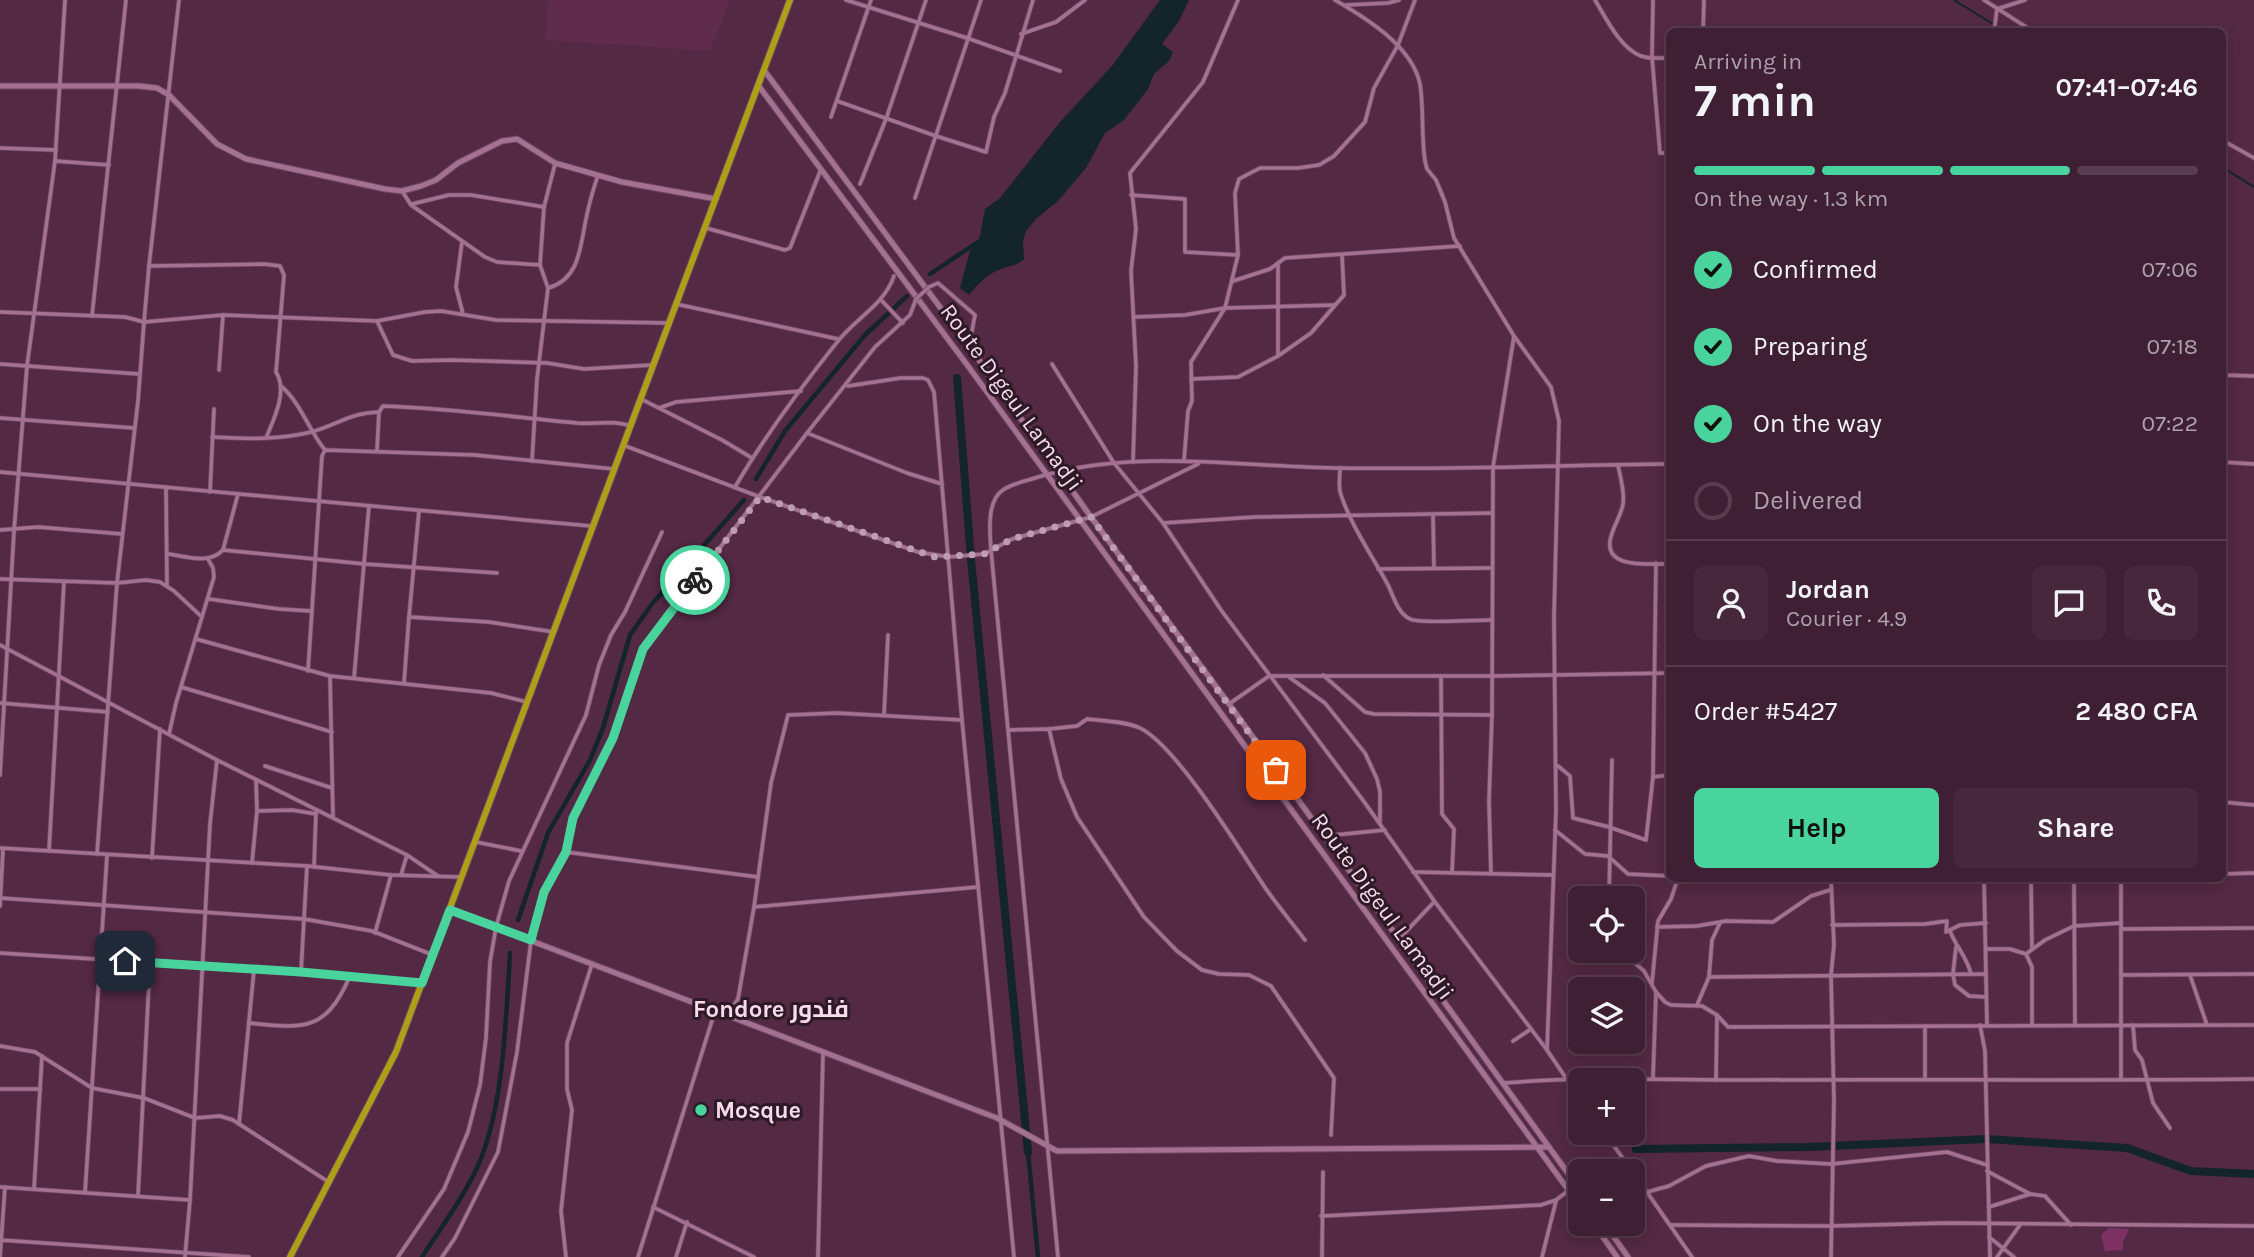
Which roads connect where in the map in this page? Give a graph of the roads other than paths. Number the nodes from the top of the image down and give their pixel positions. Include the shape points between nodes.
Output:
1 (65, 0) edge
2 (125, 0) edge
3 (179, 0) edge
4 (790, 0) edge
5 (846, 0) edge
6 (870, 0) edge
7 (926, 0) edge
8 (981, 0) edge
9 (1033, 0) edge
10 (1085, 0) edge
11 (1238, 0) edge
12 (1335, 0) edge
13 (1399, 0) edge
14 (1415, 0) edge
15 (1594, 0) edge
16 (1653, 0) edge
17 (1704, 0) edge
18 (1984, 0) edge
19 (2025, 0) edge
20 (1344, 5) junction
21 (868, 7) junction
22 (1997, 9) junction
23 (918, 23) junction
24 (1703, 28) edge
25 (1995, 28) edge
26 (2028, 28) edge
27 (1021, 34) junction
28 (967, 38) junction
29 (1398, 45) junction
30 (1016, 55) junction
31 (1652, 57) junction
32 (1666, 58) edge
33 (764, 70) junction
34 (1060, 71) dead end
35 (758, 85) junction
36 (0, 86) edge
37 (60, 86) junction
38 (117, 86) junction
39 (169, 95) junction
40 (838, 100) junction
41 (831, 117) dead end
42 (886, 119) junction
43 (936, 136) junction
44 (2226, 142) edge
45 (0, 148) edge
46 (56, 150) junction
47 (1666, 153) edge
48 (2254, 158) edge
49 (55, 161) junction
50 (555, 163) junction
51 (108, 165) junction
52 (821, 169) junction
53 (598, 175) junction
54 (860, 184) dead end
55 (402, 191) junction
56 (1131, 195) junction
57 (915, 198) dead end
58 (716, 199) junction
59 (411, 205) junction
60 (544, 207) junction
61 (705, 227) junction
62 (462, 242) junction
63 (1460, 246) junction
64 (1238, 255) junction
65 (1342, 255) junction
66 (1278, 263) junction
67 (540, 265) junction
68 (149, 266) junction
69 (894, 276) dead end
70 (1233, 281) junction
71 (548, 288) junction
72 (881, 300) junction
73 (676, 304) junction
74 (1335, 305) junction
75 (1279, 307) junction
76 (1225, 308) junction
77 (0, 312) edge
78 (33, 313) junction
79 (463, 314) junction
80 (223, 315) junction
81 (92, 316) junction
82 (279, 317) junction
83 (1134, 317) junction
84 (544, 319) junction
85 (144, 321) junction
86 (377, 321) junction
87 (669, 323) junction
88 (903, 323) junction
89 (1514, 336) junction
90 (839, 339) junction
91 (974, 353) junction
92 (1278, 356) junction
93 (0, 364) edge
94 (539, 364) junction
95 (1052, 364) dead end
96 (654, 365) junction
97 (27, 366) junction
98 (219, 370) dead end
99 (139, 374) junction
100 (2226, 376) edge
101 (2254, 376) edge
102 (1191, 379) junction
103 (281, 386) junction
104 (846, 386) junction
105 (801, 391) junction
106 (641, 399) junction
107 (659, 408) junction
108 (214, 409) dead end
109 (379, 412) junction
110 (535, 417) junction
111 (0, 418) edge
112 (23, 420) junction
113 (631, 426) junction
114 (134, 428) junction
115 (312, 432) junction
116 (807, 433) junction
117 (212, 437) junction
118 (266, 438) junction
119 (623, 445) junction
120 (326, 450) junction
121 (377, 451) junction
122 (752, 458) junction
123 (532, 461) junction
124 (1133, 462) junction
125 (1184, 462) junction
126 (2226, 462) edge
127 (1114, 463) junction
128 (1200, 463) junction
129 (1666, 464) edge
130 (2254, 464) edge
131 (1557, 465) junction
132 (1618, 465) junction
133 (1493, 467) junction
134 (1340, 468) junction
135 (614, 469) junction
136 (1059, 471) junction
137 (0, 472) edge
138 (19, 473) junction
139 (1047, 474) junction
140 (127, 484) junction
141 (942, 484) junction
142 (166, 487) junction
143 (735, 487) junction
144 (210, 492) junction
145 (238, 494) junction
146 (1140, 494) junction
147 (760, 497) junction
148 (318, 501) junction
149 (369, 506) junction
150 (419, 510) junction
151 (1492, 513) junction
152 (1433, 515) junction
153 (1091, 517) junction
154 (1350, 517) junction
155 (1080, 520) junction
156 (1163, 523) junction
157 (593, 527) junction
158 (0, 530) edge
159 (14, 531) junction
160 (662, 532) dead end
161 (122, 534) junction
162 (223, 550) junction
163 (991, 550) junction
164 (168, 554) junction
165 (949, 557) junction
166 (315, 558) junction
167 (208, 559) junction
168 (1656, 563) junction
169 (365, 564) junction
170 (1666, 564) edge
171 (413, 567) junction
172 (1434, 568) junction
173 (1491, 568) junction
174 (1378, 569) junction
175 (497, 573) dead end
176 (0, 579) edge
177 (13, 580) junction
178 (64, 582) junction
179 (117, 583) junction
180 (167, 586) junction
181 (209, 598) junction
182 (312, 611) junction
183 (202, 617) junction
184 (409, 617) junction
185 (1491, 620) junction
186 (554, 632) junction
187 (888, 635) dead end
188 (196, 639) junction
189 (0, 645) edge
190 (8, 649) junction
191 (308, 671) junction
192 (1666, 673) edge
193 (1655, 674) junction
194 (1322, 675) junction
195 (1554, 675) junction
196 (59, 676) junction
197 (330, 676) junction
198 (1269, 676) junction
199 (1287, 676) junction
200 (1441, 676) junction
201 (1492, 676) junction
202 (354, 679) junction
203 (404, 683) junction
204 (181, 687) junction
205 (527, 702) junction
206 (2, 703) edge
207 (109, 704) junction
208 (1229, 704) junction
209 (57, 707) junction
210 (108, 712) junction
211 (884, 715) junction
212 (1492, 715) junction
213 (1441, 716) junction
214 (962, 720) junction
215 (160, 729) junction
216 (1049, 729) junction
217 (1010, 730) junction
218 (332, 732) junction
219 (169, 734) junction
220 (217, 760) junction
221 (1612, 760) dead end
222 (1557, 765) junction
223 (265, 766) dead end
224 (0, 775) edge
225 (1666, 775) edge
226 (1653, 777) junction
227 (256, 780) junction
228 (332, 788) junction
229 (2226, 802) edge
230 (2254, 804) edge
231 (257, 811) junction
232 (316, 812) junction
233 (333, 818) junction
234 (1380, 823) junction
235 (1609, 827) junction
236 (1385, 830) junction
237 (1555, 830) junction
238 (1324, 836) junction
239 (476, 842) junction
240 (1, 849) edge
241 (49, 851) junction
242 (521, 851) junction
243 (566, 852) junction
244 (97, 854) junction
245 (407, 855) junction
246 (107, 856) junction
247 (1608, 856) junction
248 (152, 858) junction
249 (208, 860) junction
250 (252, 863) junction
251 (307, 866) junction
252 (314, 867) junction
253 (1413, 872) junction
254 (1452, 873) junction
255 (2254, 873) edge
256 (1491, 874) junction
257 (2226, 874) edge
258 (391, 875) junction
259 (401, 875) junction
260 (1553, 875) junction
261 (438, 876) junction
262 (1666, 876) edge
263 (462, 877) junction
264 (758, 877) junction
265 (1677, 882) edge
266 (1831, 882) edge
267 (1984, 882) edge
268 (2031, 882) edge
269 (2074, 882) edge
270 (2122, 882) edge
271 (1609, 886) edge
272 (979, 887) junction
273 (1831, 890) junction
274 (0, 898) edge
275 (1435, 902) junction
276 (104, 905) junction
277 (0, 906) edge
278 (754, 907) junction
279 (450, 910) junction
280 (206, 913) junction
281 (304, 919) junction
282 (1721, 922) junction
283 (1986, 923) junction
284 (1832, 925) junction
285 (2074, 926) junction
286 (2121, 926) junction
287 (496, 927) junction
288 (1657, 927) junction
289 (2254, 928) edge
290 (1950, 931) junction
291 (375, 933) junction
292 (1399, 939) junction
293 (531, 940) junction
294 (1306, 940) dead end
295 (1956, 947) junction
296 (1986, 949) junction
297 (2032, 949) junction
298 (0, 953) edge
299 (2026, 954) junction
300 (433, 955) junction
301 (101, 959) junction
302 (150, 963) junction
303 (1635, 963) edge
304 (592, 964) junction
305 (203, 966) junction
306 (254, 970) junction
307 (301, 972) junction
308 (1953, 974) junction
309 (1971, 974) junction
310 (1986, 974) junction
311 (2254, 974) edge
312 (1831, 975) junction
313 (2121, 975) junction
314 (2190, 975) junction
315 (350, 977) junction
316 (1709, 977) junction
317 (422, 983) junction
318 (1652, 985) junction
319 (1656, 992) junction
320 (1986, 997) junction
321 (1697, 1005) junction
322 (715, 1011) junction
323 (1717, 1014) junction
324 (727, 1015) junction
325 (249, 1023) junction
326 (1980, 1025) junction
327 (1987, 1025) junction
328 (2032, 1025) junction
329 (2075, 1025) junction
330 (2121, 1025) junction
331 (2133, 1025) junction
332 (2207, 1025) junction
333 (2254, 1025) edge
334 (1832, 1026) junction
335 (1925, 1026) junction
336 (1531, 1029) junction
337 (1513, 1041) dead end
338 (0, 1046) edge
339 (1547, 1050) junction
340 (823, 1052) junction
341 (42, 1056) junction
342 (1565, 1078) junction
343 (1653, 1078) junction
344 (1925, 1079) junction
345 (1986, 1079) junction
346 (2121, 1079) junction
347 (2147, 1079) junction
348 (2254, 1079) edge
349 (1716, 1080) junction
350 (1832, 1080) junction
351 (1568, 1082) edge
352 (1501, 1083) junction
353 (92, 1088) junction
354 (0, 1089) edge
355 (40, 1089) junction
356 (144, 1098) junction
357 (195, 1118) junction
358 (1002, 1120) junction
359 (239, 1124) junction
360 (2170, 1128) dead end
361 (1331, 1135) dead end
362 (1045, 1145) junction
363 (1537, 1147) junction
364 (1549, 1147) junction
365 (1831, 1164) junction
366 (1987, 1165) junction
367 (1987, 1171) junction
368 (1323, 1172) dead end
369 (1568, 1174) edge
370 (329, 1183) junction
371 (2, 1187) edge
372 (34, 1189) junction
373 (1645, 1189) edge
374 (1568, 1190) edge
375 (1568, 1192) edge
376 (1647, 1192) junction
377 (85, 1193) junction
378 (2030, 1194) junction
379 (138, 1196) junction
380 (190, 1200) junction
381 (1556, 1200) junction
382 (653, 1207) junction
383 (1988, 1207) junction
384 (1321, 1216) junction
385 (687, 1222) junction
386 (1670, 1224) junction
387 (1988, 1225) junction
388 (2020, 1225) junction
389 (2071, 1225) junction
390 (1830, 1226) junction
391 (2254, 1226) edge
392 (1602, 1236) edge
393 (1613, 1236) edge
394 (1989, 1237) junction
395 (1, 1240) edge
396 (2004, 1248) junction
397 (185, 1255) edge
398 (0, 1257) edge
399 (249, 1257) edge
400 (290, 1257) edge
401 (398, 1257) edge
402 (442, 1257) edge
403 (566, 1257) edge
404 (638, 1257) edge
405 (676, 1257) edge
406 (754, 1257) edge
407 (818, 1257) edge
408 (1014, 1257) edge
409 (1058, 1257) edge
410 (1322, 1257) edge
411 (1542, 1257) edge
412 (1617, 1257) edge
413 (1628, 1257) edge
414 (1692, 1257) edge
415 (1830, 1257) edge
416 (1990, 1257) edge
417 (1997, 1257) edge
418 (2014, 1257) edge

1 - 37 street
2 - 38 street
3 - 39 street
4 - 33 highway
5 - 21 street
6 - 21 street
7 - 23 street
8 - 28 street
9 - 27 street
10 - 27 street via 1056,22
11 - 56 street via 1203,82 1132,168
12 - 20 street
13 - 20 street
14 - 29 street
15 - 31 street via 1629,48
16 - 31 street
17 - 24 street
18 - 22 street
19 - 22 street
20 - 29 street
21 - 23 street
21 - 40 street
22 - 25 street
22 - 26 street
23 - 28 street
23 - 42 street
27 - 30 street
28 - 30 street
28 - 43 street
29 - 63 street via 1420,84 1427,169 1436,180
29 - 64 street via 1374,88 1365,122 1334,156 1319,165 1260,168 1238,179
30 - 34 street
30 - 43 street via 986,152
31 - 32 street
31 - 47 street via 1660,153
33 - 35 highway
33 - 91 main road, Route Digeul Lamadji
35 - 52 main road, Route Digeul Lamadji
35 - 58 highway
36 - 37 main road
37 - 38 main road
37 - 46 street
38 - 39 main road via 158,88
38 - 51 street
39 - 55 main road via 217,144 246,159
39 - 68 street
40 - 41 street
40 - 42 street
42 - 43 street
42 - 54 street
43 - 57 street
44 - 48 street
45 - 46 street
46 - 49 street
49 - 51 street
49 - 78 street
50 - 53 main road
50 - 55 main road via 524,142 510,139 457,163 436,180
50 - 60 street
51 - 81 street
52 - 61 street via 790,248
52 - 139 main road, Route Digeul Lamadji
53 - 58 main road
53 - 71 street via 578,259 561,285
55 - 59 street
56 - 64 street via 1185,199 1185,252
56 - 83 street via 1136,229 1131,271
58 - 61 highway
59 - 60 street via 449,195 471,195
59 - 62 street
60 - 67 street
61 - 73 highway
62 - 67 street via 497,262
62 - 79 street via 456,287
63 - 65 street
63 - 89 street
64 - 70 street
65 - 66 street via 1285,258
65 - 74 street via 1344,295
66 - 70 street
66 - 75 street
67 - 71 street
68 - 82 street via 280,266 284,275
68 - 85 street
69 - 72 street
70 - 76 street
71 - 84 street
72 - 88 street
72 - 90 street
73 - 87 highway
73 - 90 street
74 - 75 street
74 - 92 street via 1311,333
75 - 76 street
75 - 92 street
76 - 83 street
76 - 102 street via 1191,362
77 - 78 street
78 - 81 street
78 - 97 street
79 - 84 street via 496,320
79 - 86 street via 425,312
80 - 82 street
80 - 85 street
80 - 98 street
81 - 85 street
82 - 86 street
82 - 103 street via 276,372
83 - 124 street
84 - 87 street
84 - 94 street
85 - 99 street
86 - 94 street via 398,358
87 - 96 highway
88 - 91 street, bridge via 916,299 938,283 975,315
88 - 104 street via 875,347
89 - 131 street via 1551,387 1559,421
89 - 133 street
90 - 105 street
91 - 136 main road, Route Digeul Lamadji
92 - 102 street via 1238,377
93 - 97 street
94 - 96 street via 584,369
94 - 110 street
95 - 127 street
96 - 106 highway
97 - 99 street
97 - 112 street
99 - 114 street
100 - 101 street
102 - 125 street
103 - 115 street
103 - 118 street
104 - 116 street
104 - 141 street via 913,377 928,380
105 - 107 street
105 - 122 street
106 - 107 street
106 - 113 highway
107 - 122 street
108 - 117 street
109 - 110 street via 383,406
109 - 115 street via 352,415
109 - 121 street
110 - 113 street
110 - 123 street
111 - 112 street
112 - 114 street
112 - 138 street
113 - 119 highway
114 - 140 street
115 - 118 street
115 - 120 street
116 - 141 street
116 - 147 street
117 - 118 street
117 - 144 street
119 - 135 highway
119 - 143 street
120 - 121 street
120 - 148 street
121 - 123 street
122 - 143 street
123 - 135 street
124 - 125 street
124 - 127 street
125 - 128 street
126 - 130 street
127 - 136 street
127 - 146 street
128 - 134 street
128 - 146 street
129 - 132 street
131 - 132 street
131 - 133 street
131 - 195 street
132 - 168 street via 1623,503 1611,550 1627,563
133 - 134 street
133 - 151 street
134 - 154 street via 1340,493
135 - 157 highway
136 - 139 street
136 - 153 main road, Route Digeul Lamadji
137 - 138 street
138 - 140 street
138 - 159 street
139 - 155 main road, Route Digeul Lamadji
139 - 163 street via 1002,491 995,499
140 - 142 street
140 - 161 street
141 - 165 street
142 - 144 street
142 - 164 street
143 - 147 street
144 - 145 street
145 - 148 street
145 - 162 street
146 - 153 street
146 - 156 street
147 - 165 street via 918,552
147 - 243 street via 647,641 613,738 573,818
148 - 149 street
148 - 166 street
149 - 150 street
149 - 169 street
150 - 157 street
150 - 171 street
151 - 152 street
151 - 173 street
152 - 154 street
152 - 172 street
153 - 155 street
153 - 208 main road, Route Digeul Lamadji
154 - 156 street
154 - 174 street
155 - 163 street via 1012,539
155 - 363 main road, Route Digeul Lamadji
156 - 198 street
157 - 186 highway
158 - 159 street
159 - 161 street via 38,527
159 - 177 street
160 - 242 street via 611,635 586,715
161 - 179 street
162 - 166 street
162 - 167 street
163 - 165 street
163 - 217 street
164 - 167 street
164 - 180 street
165 - 214 street
166 - 169 street
166 - 182 street
167 - 181 street via 214,577
168 - 170 street
168 - 193 street
169 - 171 street
169 - 202 street
171 - 175 street
171 - 184 street
172 - 173 street
172 - 174 street
173 - 185 street
174 - 185 street via 1398,607 1412,620
176 - 177 street
177 - 178 street
177 - 190 street
178 - 179 street
178 - 196 street
179 - 180 street via 146,580
179 - 207 street
180 - 183 street
181 - 182 street
181 - 183 street
182 - 191 street
183 - 188 street
184 - 186 street
184 - 203 street
185 - 201 street
186 - 205 highway
187 - 211 street
188 - 191 street
188 - 204 street
189 - 190 street
190 - 196 street
190 - 206 street
191 - 197 street
192 - 193 street
193 - 195 street
193 - 226 street
194 - 199 street
194 - 200 street
194 - 213 street via 1365,712
195 - 201 street
195 - 222 street
196 - 207 street
196 - 209 street
197 - 202 street
197 - 218 street
198 - 199 street
198 - 208 street
198 - 234 street
199 - 234 street via 1325,703 1365,753 1380,792
200 - 201 street
200 - 213 street
201 - 212 street
202 - 203 street
203 - 205 street
204 - 218 street
204 - 219 street
205 - 239 highway
206 - 209 street
206 - 224 street
207 - 210 street
207 - 215 street
208 - 238 main road, Route Digeul Lamadji
209 - 210 street
209 - 241 street
210 - 244 street
211 - 214 street
211 - 264 street via 788,715 771,783
212 - 213 street
212 - 256 street
213 - 254 street via 1443,814 1454,829
214 - 272 street
215 - 219 street
215 - 248 street
216 - 217 street
216 - 294 street via 1073,727 1087,719 1134,726 1152,736 1206,801
216 - 361 street via 1061,779 1077,817 1144,917 1202,970 1249,975 1270,986 1334,1078
217 - 362 street
218 - 228 street
219 - 220 street
220 - 227 street
220 - 249 street
221 - 235 street
222 - 235 street via 1570,776 1573,818
222 - 237 street
223 - 228 street
225 - 226 street
226 - 235 street via 1646,840
227 - 231 street
227 - 232 street
228 - 233 street
229 - 230 street
231 - 232 street
231 - 250 street
232 - 233 street
232 - 252 street
233 - 245 street
234 - 236 street
235 - 247 street
236 - 238 street
236 - 253 street
237 - 247 street via 1585,854
237 - 260 street
238 - 292 main road, Route Digeul Lamadji
239 - 242 street
239 - 263 highway
240 - 241 street
240 - 274 street
241 - 244 street
242 - 287 street
243 - 264 street
243 - 293 street via 544,892
244 - 246 street
245 - 259 street
245 - 261 street
246 - 248 street
246 - 276 street
247 - 262 street via 1628,874
247 - 271 street
248 - 249 street
249 - 250 street
249 - 280 street
250 - 251 street
251 - 252 street
251 - 281 street
252 - 258 street
253 - 254 street
253 - 275 street
254 - 256 street
255 - 257 street
256 - 260 street
258 - 259 street
258 - 291 street
259 - 261 street
260 - 339 street
261 - 263 street
263 - 279 highway
264 - 278 street
265 - 288 street
266 - 273 street
267 - 283 street
268 - 297 street
269 - 285 street
270 - 286 street
272 - 278 street
272 - 358 street
273 - 282 street via 1811,896 1773,922
273 - 284 street
274 - 276 street
274 - 277 street
275 - 292 street
275 - 336 street
276 - 280 street
276 - 301 street
278 - 324 street via 738,999
279 - 287 main road
279 - 300 highway
280 - 281 street
280 - 305 street
281 - 291 street
281 - 307 street
282 - 288 street
282 - 316 street via 1712,940
283 - 290 street via 1960,925
283 - 296 street
284 - 290 street via 1947,922 1946,932
284 - 312 street
285 - 286 street
285 - 297 street
285 - 329 street
286 - 289 street
286 - 313 street
287 - 293 main road
287 - 401 street via 480,1085 468,1132 444,1189
288 - 318 street
290 - 295 street
291 - 300 street
292 - 352 main road, Route Digeul Lamadji
293 - 304 main road
293 - 402 street via 498,1152
295 - 308 street
295 - 309 street via 1967,958
296 - 299 street
296 - 310 street
297 - 299 street
298 - 301 street
299 - 328 street via 2032,967
300 - 317 highway
301 - 302 street
301 - 353 street
302 - 305 street
302 - 356 street
303 - 318 street
304 - 322 main road
304 - 403 street via 567,1043 572,1110 561,1212
305 - 306 street
305 - 357 street
306 - 307 street
306 - 325 street
307 - 315 street
308 - 309 street
308 - 312 street
308 - 320 street via 1955,985 1969,996
309 - 310 street
310 - 320 street
311 - 314 street
312 - 316 street
312 - 334 street
313 - 314 street
313 - 330 street
314 - 332 street
315 - 317 street
315 - 325 street via 328,1013 313,1023
316 - 321 street
317 - 370 highway via 396,1052
318 - 319 street
319 - 321 street via 1671,1005
319 - 343 street
320 - 327 street
321 - 323 street
322 - 324 main road
322 - 382 street
323 - 334 street via 1728,1027
323 - 349 street
324 - 340 main road
325 - 359 street
326 - 327 street
326 - 335 street
326 - 345 street
327 - 328 street
328 - 329 street
329 - 330 street
330 - 331 street
330 - 346 street
331 - 332 street
331 - 347 street via 2135,1050
332 - 333 street
334 - 335 street
334 - 350 street
335 - 344 street
336 - 337 street
336 - 339 street
338 - 341 street
339 - 342 street
340 - 358 main road
340 - 407 street
341 - 353 street
341 - 355 street
342 - 343 street
342 - 351 street
342 - 352 street
343 - 349 street
344 - 345 street
344 - 350 street
345 - 346 street
345 - 366 street
346 - 347 street
347 - 348 street
347 - 360 street via 2153,1103
349 - 350 street
350 - 365 street
352 - 364 main road, Route Digeul Lamadji
353 - 356 street
353 - 377 street
354 - 355 street
355 - 372 street
356 - 357 street
356 - 379 street
357 - 359 street via 220,1116
357 - 380 street
358 - 362 main road
358 - 408 street
359 - 370 street
362 - 363 main road via 1057,1151
362 - 409 street
363 - 364 main road
363 - 374 main road, Route Digeul Lamadji
364 - 369 main road, Route Digeul Lamadji
365 - 366 street via 1947,1152
365 - 376 street via 1749,1156 1706,1166
365 - 390 street
366 - 367 street
367 - 378 street
367 - 383 street
368 - 384 street
370 - 400 highway
371 - 372 street
371 - 395 street
372 - 377 street
373 - 376 street
375 - 381 street
376 - 386 street
377 - 379 street
378 - 383 street
378 - 389 street via 2045,1196
379 - 380 street
380 - 397 street
381 - 384 street via 1541,1205
381 - 411 street
382 - 385 street
382 - 404 street
383 - 387 street
384 - 410 street
385 - 405 street
385 - 406 street
386 - 390 street
386 - 414 street
387 - 388 street
387 - 390 street
387 - 394 street
388 - 389 street
388 - 396 street
389 - 391 street
390 - 415 street
392 - 412 main road
393 - 413 main road
394 - 396 street
394 - 416 street
395 - 397 street
395 - 398 street
396 - 417 street
396 - 418 street
397 - 399 street

